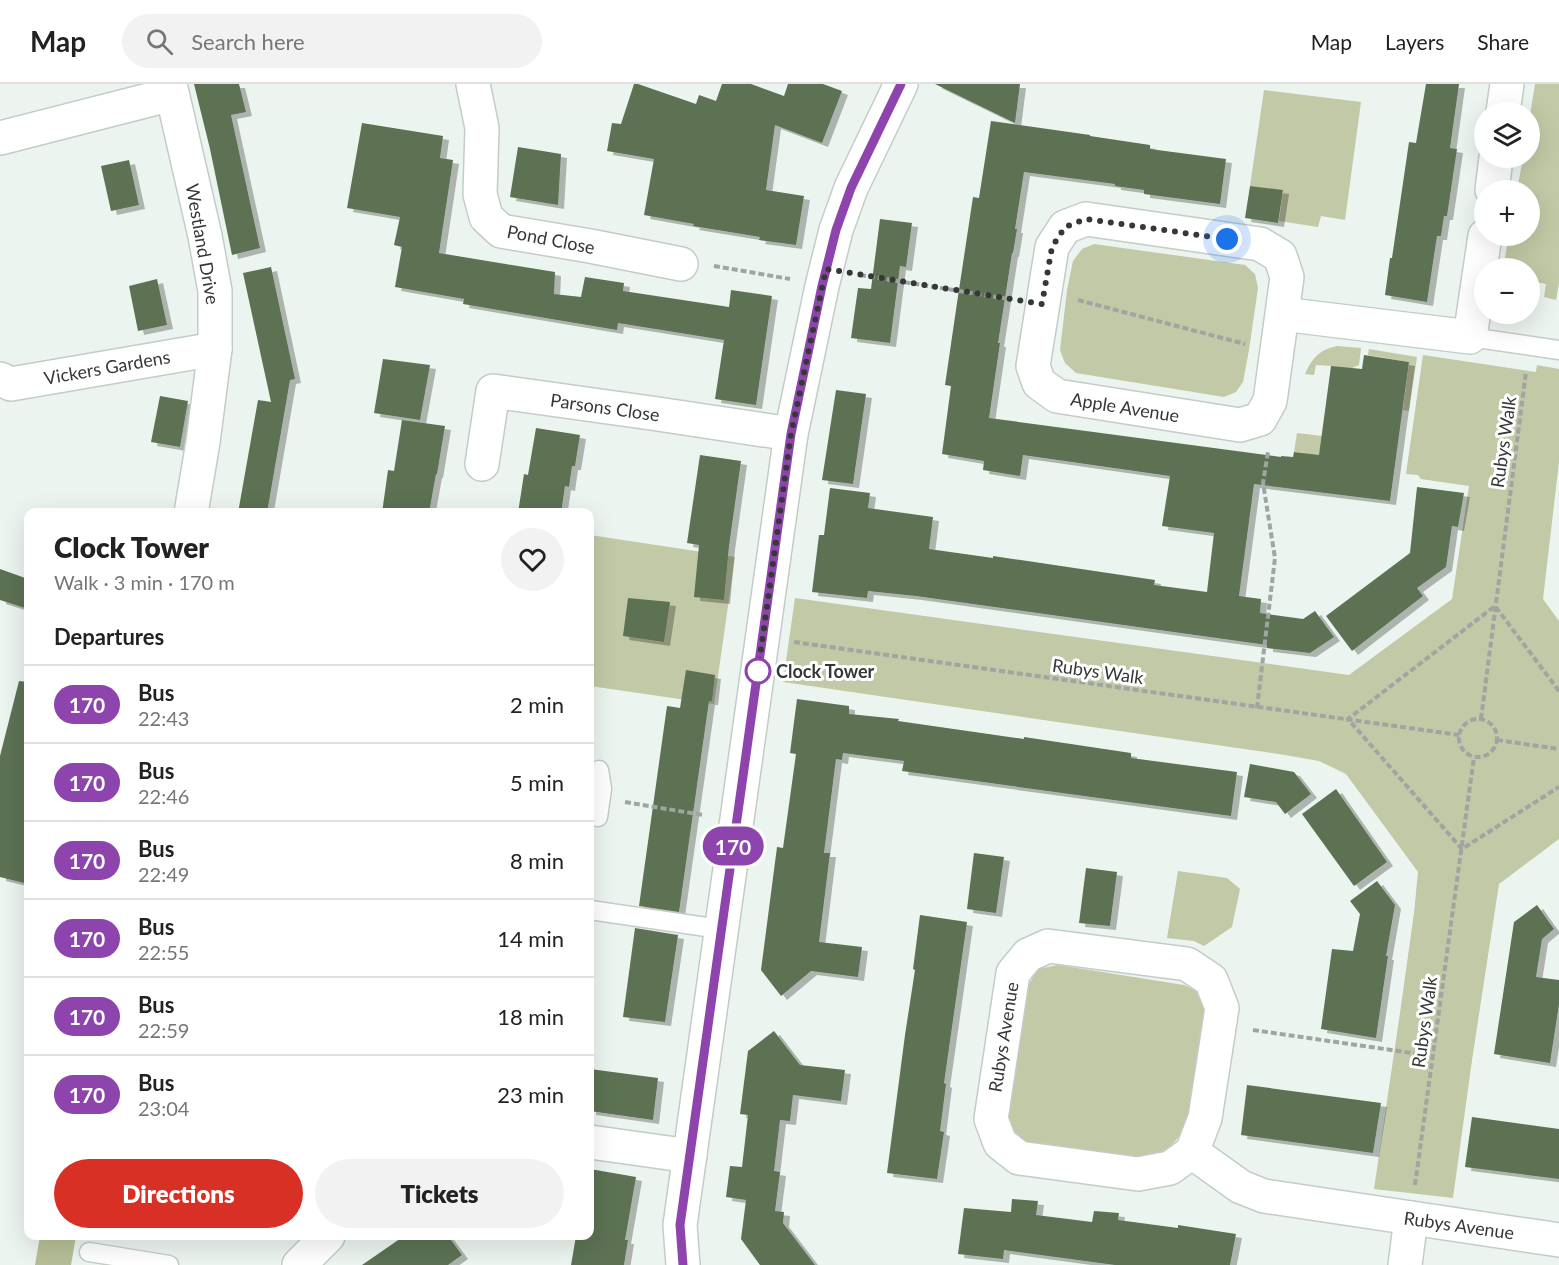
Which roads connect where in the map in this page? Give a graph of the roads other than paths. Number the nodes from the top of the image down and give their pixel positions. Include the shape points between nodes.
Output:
1 (473, 84) edge
2 (1507, 84) edge
3 (897, 85) edge
4 (171, 89) edge
5 (1504, 102) edge
6 (0, 138) edge
7 (1484, 246) edge
8 (681, 264) road end
9 (1282, 314) junction
10 (1470, 337) junction
11 (215, 349) junction
12 (1559, 350) edge
13 (0, 379) edge
14 (791, 434) junction
15 (482, 464) dead end
16 (192, 508) edge
17 (600, 770) dead end
18 (598, 817) dead end
19 (594, 911) edge
20 (720, 929) junction
21 (594, 1143) edge
22 (1192, 1152) junction
23 (690, 1156) junction
24 (1411, 1218) junction
25 (324, 1240) edge
26 (1559, 1240) edge
27 (89, 1252) dead end
28 (169, 1265) edge
29 (299, 1265) edge
30 (683, 1265) edge
31 (1405, 1265) edge

1 - 8 street, Pond Close via 482,128 480,194 486,217 501,231
2 - 5 street
3 - 14 street via 836,230
4 - 6 street
4 - 11 street, Westland Drive via 213,280
7 - 10 street
9 - 9 street, Apple Avenue via 1270,401 1260,419 1240,425 1057,396 1039,383 1033,366 1052,247 1065,227 1086,219 1260,244 1280,256 1287,277
9 - 10 street
10 - 12 lane
11 - 13 street, Vickers Gardens via 11,384
11 - 16 street, Westland Drive
14 - 15 street, Parsons Close via 493,391
14 - 20 street
17 - 18 lane
19 - 20 lane
20 - 23 street
21 - 23 street
22 - 22 street, Rubys Avenue via 1170,1168 1138,1174 1019,1158 1000,1143 991,1119 994,1096 1013,973 1028,955 1048,946 1187,964 1211,980 1222,1008 1205,1118
22 - 24 street, Rubys Avenue via 1241,1187 1264,1196
23 - 30 street via 680,1225
24 - 26 street, Rubys Avenue
24 - 31 street
25 - 29 street
27 - 28 lane

